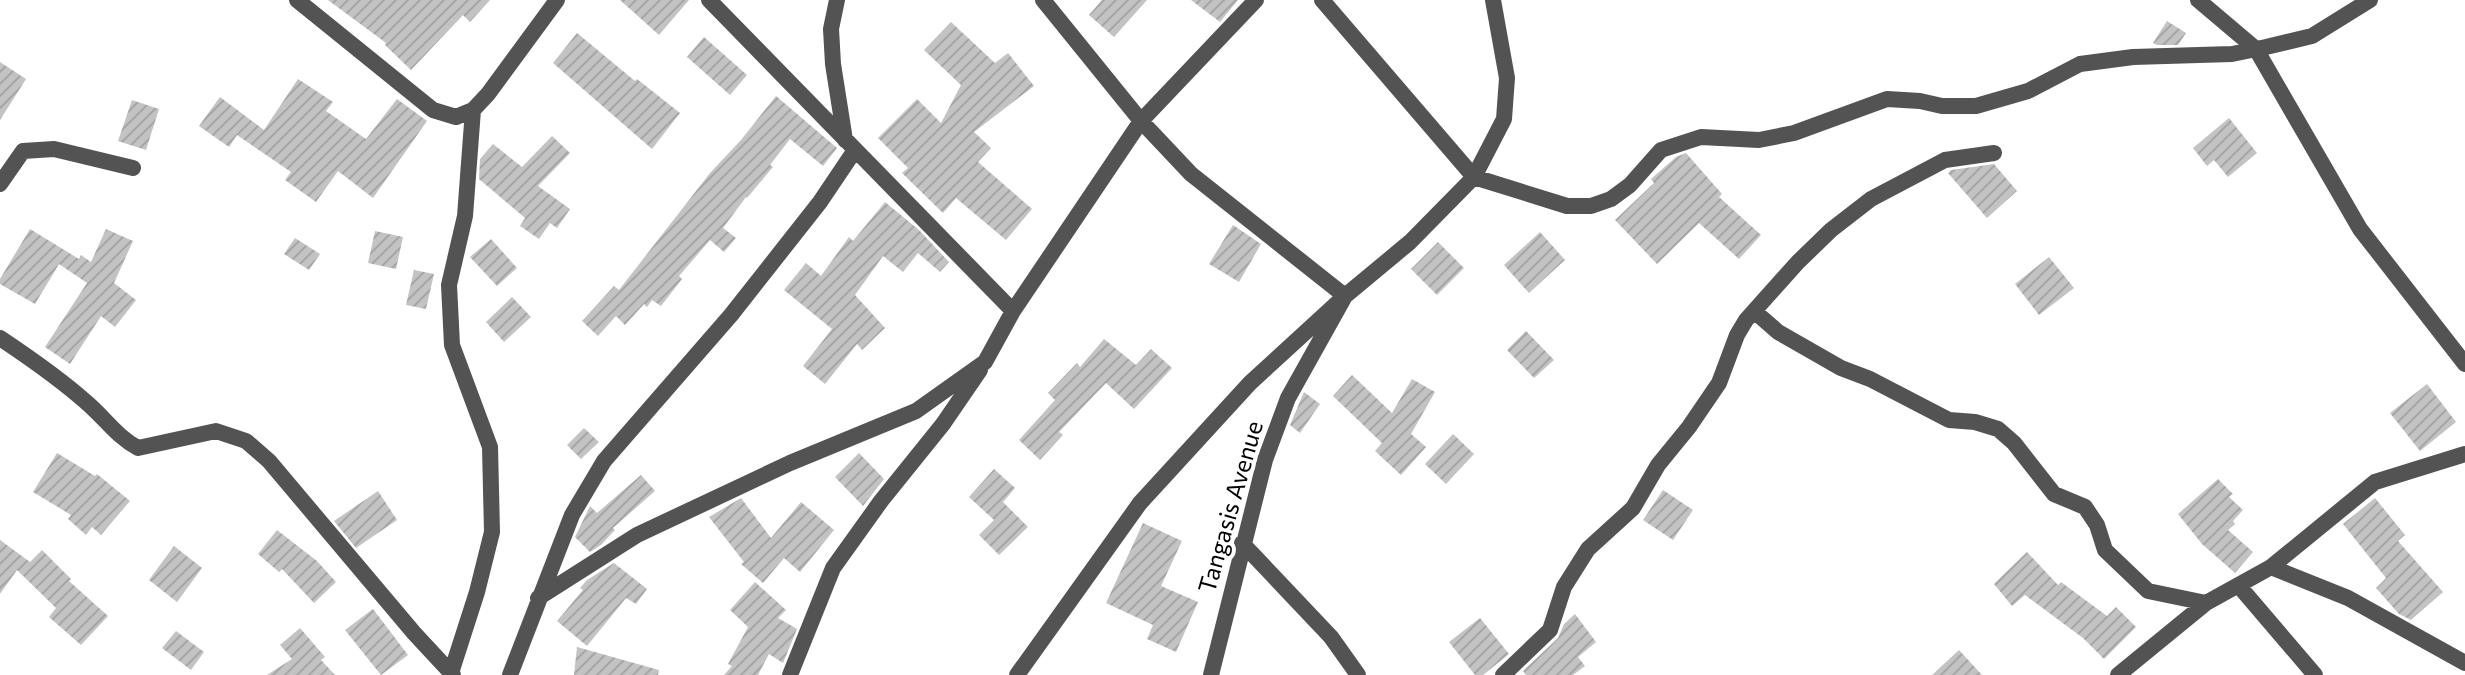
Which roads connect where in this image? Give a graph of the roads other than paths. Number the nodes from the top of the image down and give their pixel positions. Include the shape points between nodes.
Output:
1 (297, 0) edge
2 (557, 0) edge
3 (709, 0) edge
4 (837, 0) edge
5 (1043, 0) edge
6 (1256, 0) edge
7 (1322, 0) edge
8 (1493, 0) edge
9 (2198, 0) edge
10 (2370, 0) edge
11 (2256, 49) junction
12 (473, 110) junction
13 (1141, 121) junction
14 (850, 145) junction
15 (1994, 153) dead end
16 (133, 168) dead end
17 (1474, 177) junction
18 (0, 184) edge
19 (1345, 296) junction
20 (1013, 311) junction
21 (1754, 311) junction
22 (0, 338) edge
23 (985, 362) junction
24 (2465, 364) edge
25 (2465, 454) edge
26 (1242, 543) junction
27 (2271, 567) junction
28 (2239, 586) junction
29 (538, 598) junction
30 (2206, 603) junction
31 (2465, 663) edge
32 (452, 674) edge
33 (510, 675) edge
34 (790, 675) edge
35 (1017, 675) edge
36 (1211, 675) edge
37 (1358, 675) edge
38 (1503, 675) edge
39 (2118, 675) edge
40 (2315, 675) edge

1 - 12 street via 433,110 456,117
2 - 12 street
3 - 14 street
4 - 14 street via 831,29
5 - 13 street
6 - 13 street
7 - 17 street
8 - 17 street, Tangasis Avenue via 1507,78 1504,119
9 - 11 street
10 - 11 street via 2312,36
11 - 17 street via 2080,64 2028,91 1976,106 1887,99 1794,133 1759,140 1701,137 1661,150 1630,185 1591,206 1567,206
11 - 24 street via 2360,229
12 - 32 street via 465,216 449,285 450,315 452,345 490,447 492,532
13 - 19 street via 1191,174
13 - 20 street
14 - 20 street
14 - 29 street via 820,202 731,315 604,461 572,515
15 - 21 street via 1945,160 1871,199 1831,230
16 - 18 street via 54,149 23,151
17 - 19 street, Tangasis Avenue via 1410,242
19 - 26 street, Tangasis Avenue via 1288,398
19 - 35 street via 1250,383 1140,503
20 - 23 street
21 - 30 street via 1778,332 1841,368 1949,420 1998,429 2054,494 2085,507 2105,550 2148,591
21 - 38 street via 1737,335 1719,383 1633,508 1588,549 1572,574 1550,630
22 - 32 street via 59,378 138,448 216,431 246,441
23 - 29 street via 916,411 637,535
23 - 34 street via 833,568
25 - 27 street via 2375,482
26 - 36 street, Tangasis Avenue
26 - 37 street via 1331,637
27 - 28 street
27 - 31 street via 2348,598
28 - 30 street
28 - 40 street
29 - 33 street
30 - 39 street

